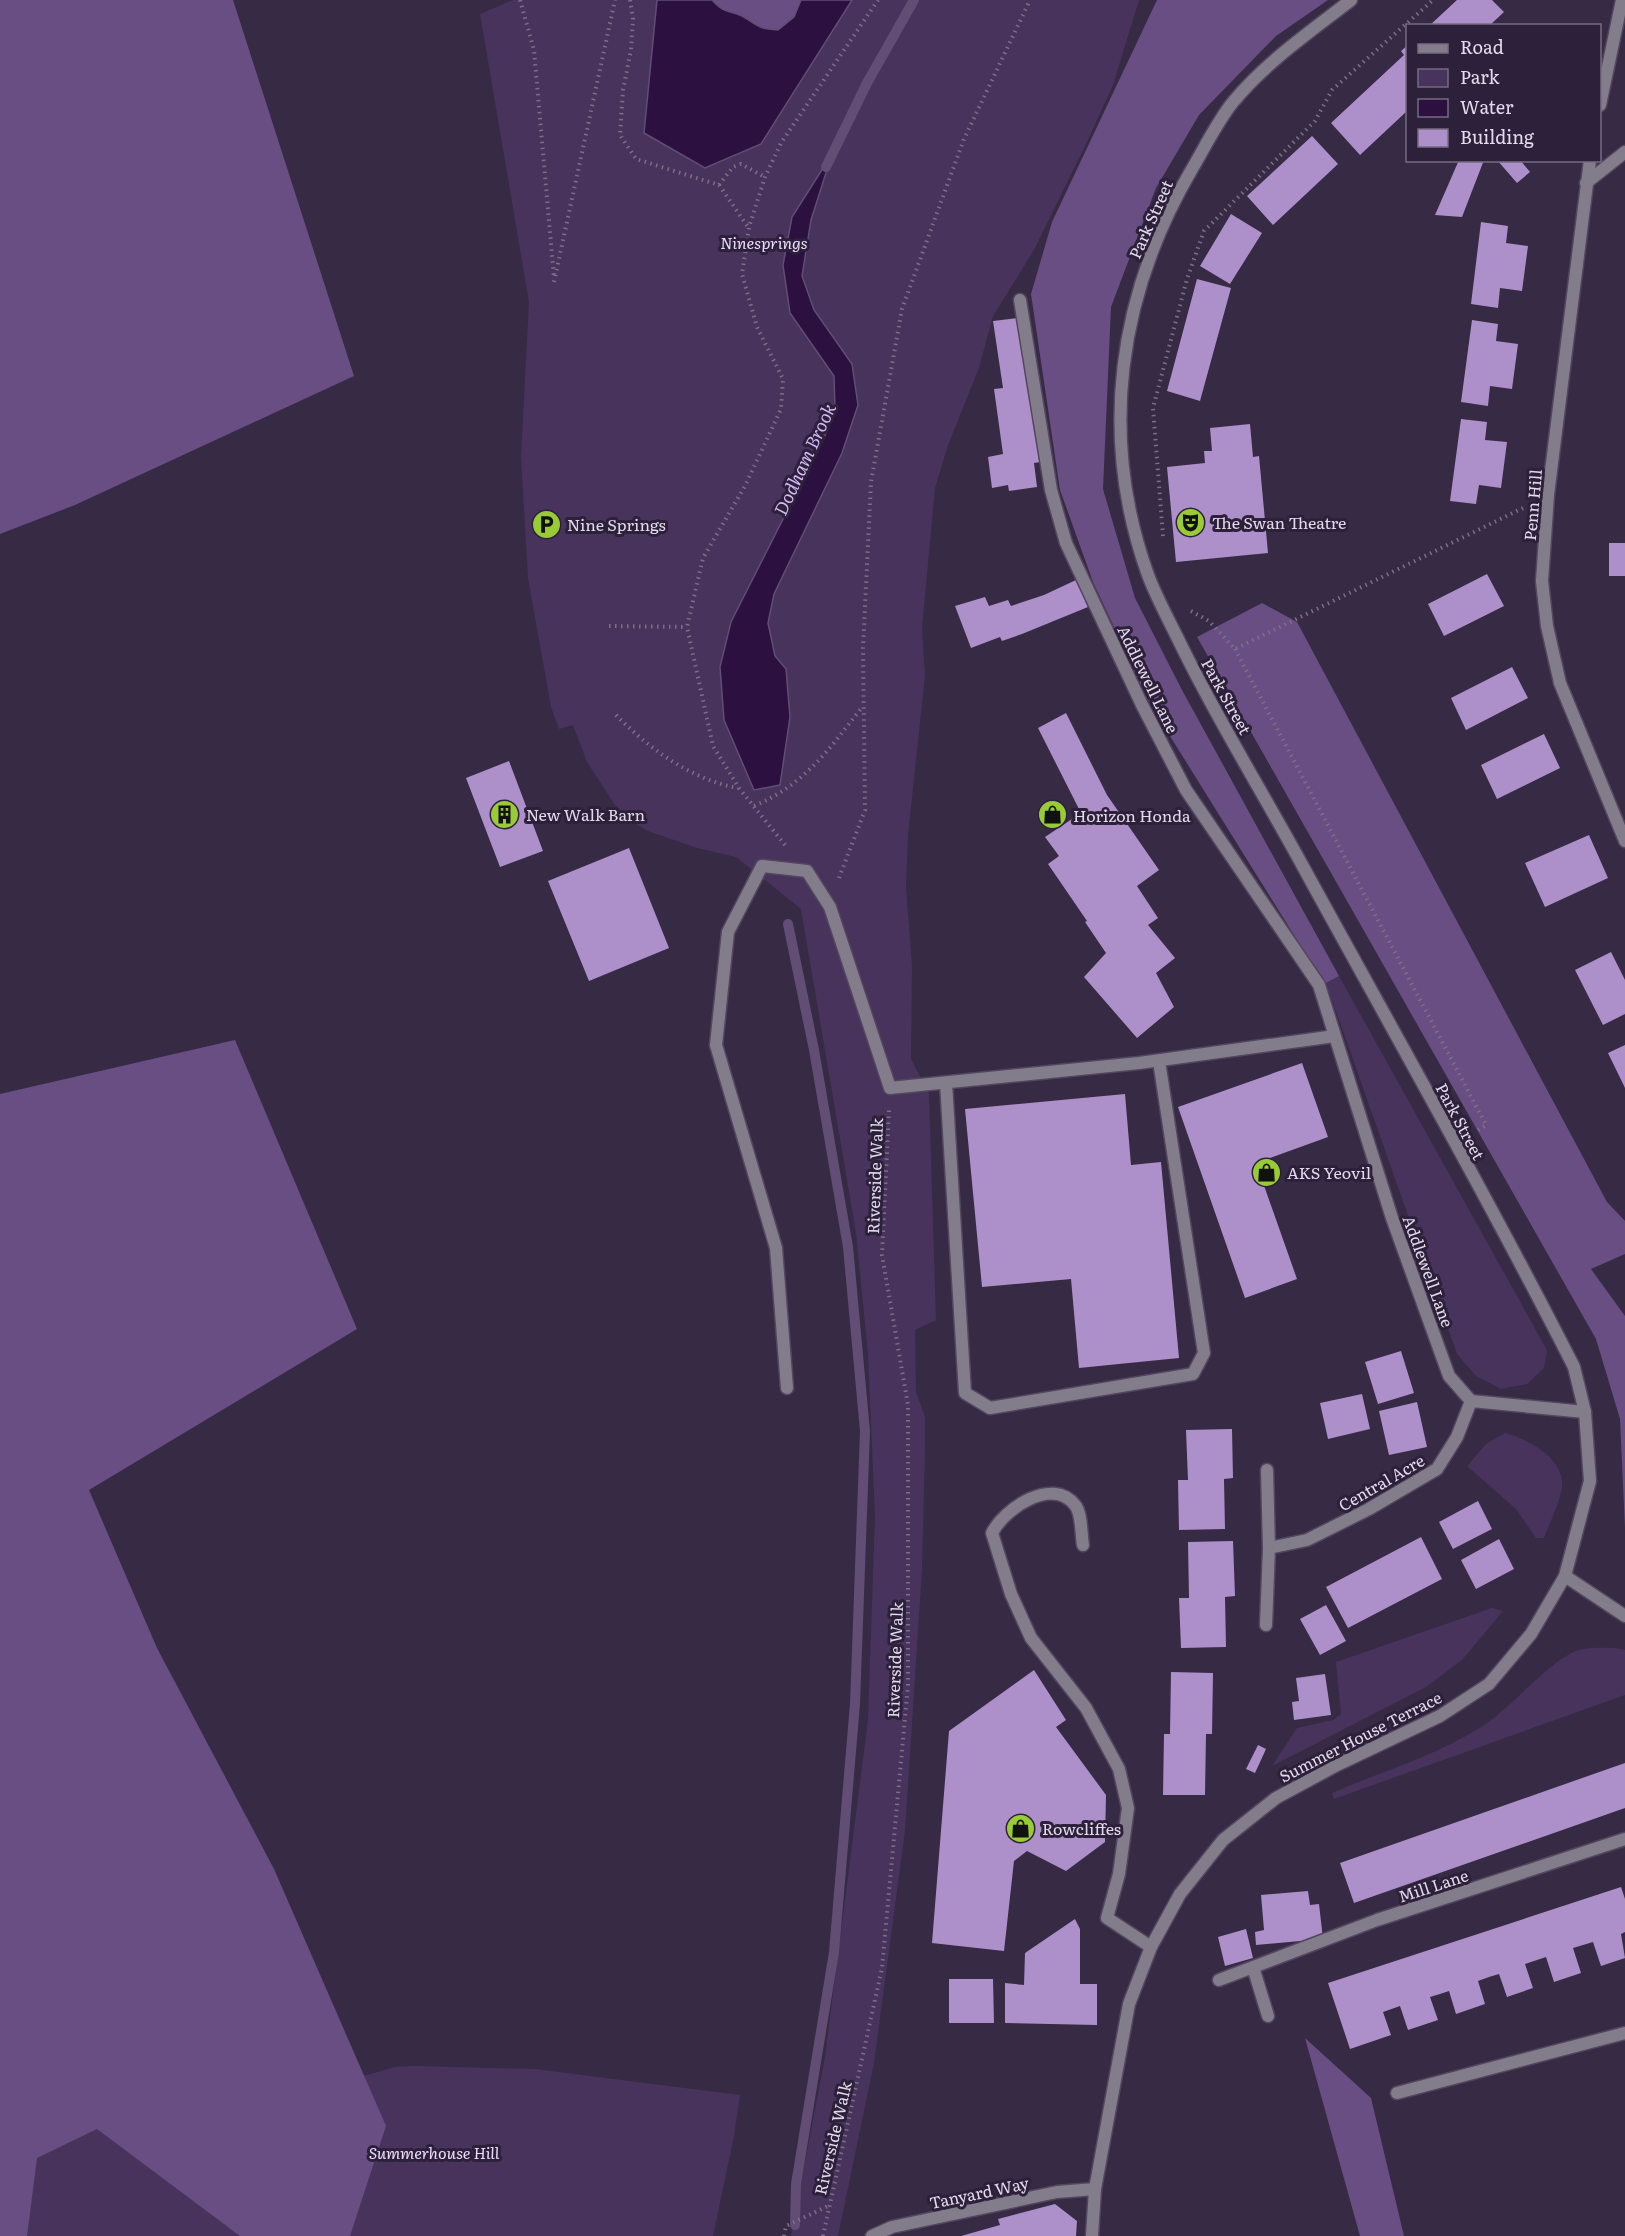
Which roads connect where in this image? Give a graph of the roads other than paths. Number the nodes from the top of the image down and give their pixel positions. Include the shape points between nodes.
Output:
1 (1351, 0) edge
2 (1622, 0) edge
3 (1601, 96) edge
4 (1625, 152) edge
5 (1590, 162) edge
6 (1586, 183) junction
7 (1020, 300) dead end
8 (1625, 840) edge
9 (1335, 1036) junction
10 (1159, 1060) junction
11 (946, 1083) junction
12 (787, 1388) dead end
13 (1471, 1401) junction
14 (1585, 1412) junction
15 (1267, 1470) dead end
16 (1083, 1545) dead end
17 (1269, 1548) junction
18 (1565, 1576) junction
19 (1625, 1616) edge
20 (1266, 1625) dead end
21 (1625, 1839) edge
22 (1151, 1947) junction
23 (1253, 1967) junction
24 (1219, 1980) dead end
25 (1268, 2016) dead end
26 (1625, 2033) edge
27 (1397, 2093) dead end
28 (1095, 2189) junction
29 (872, 2236) edge
30 (1092, 2236) edge

1 - 14 street, Park Street via 1259,74 1231,105 1170,207 1146,265 1132,313 1121,376 1119,436 1134,531 1149,578 1204,690 1574,1367
2 - 3 street
4 - 6 street
5 - 6 street, Penn Hill
6 - 8 street, Penn Hill via 1548,495 1542,581 1560,683
7 - 9 street, Addlewell Lane via 1051,490 1066,543 1186,790 1319,985
9 - 10 street
9 - 13 street, Addlewell Lane via 1392,1218 1449,1376
10 - 11 street
10 - 11 street via 1204,1353 1193,1374 990,1408 965,1393
11 - 12 street via 890,1088 830,907 807,871 762,866 728,932 716,1045 776,1248
13 - 14 street
13 - 17 street, Central Acre via 1457,1437 1437,1469 1307,1540
14 - 18 street, Park Street via 1590,1481
15 - 17 street
16 - 22 street via 1077,1506 1066,1496 1039,1494 1017,1504 992,1533 1011,1594 1031,1638 1086,1708 1119,1769 1128,1808 1119,1874 1107,1918
17 - 20 street
18 - 19 street
18 - 22 street, Summer House Terrace via 1531,1634 1489,1684 1440,1716 1276,1798 1223,1840 1180,1894
21 - 23 street, Mill Lane via 1377,1920
22 - 28 street, Summer House Terrace via 1129,2004
23 - 24 street, Mill Lane
23 - 25 street
26 - 27 street
28 - 29 street, Tanyard Way via 1057,2192 892,2228
28 - 30 street, Summer House Terrace

